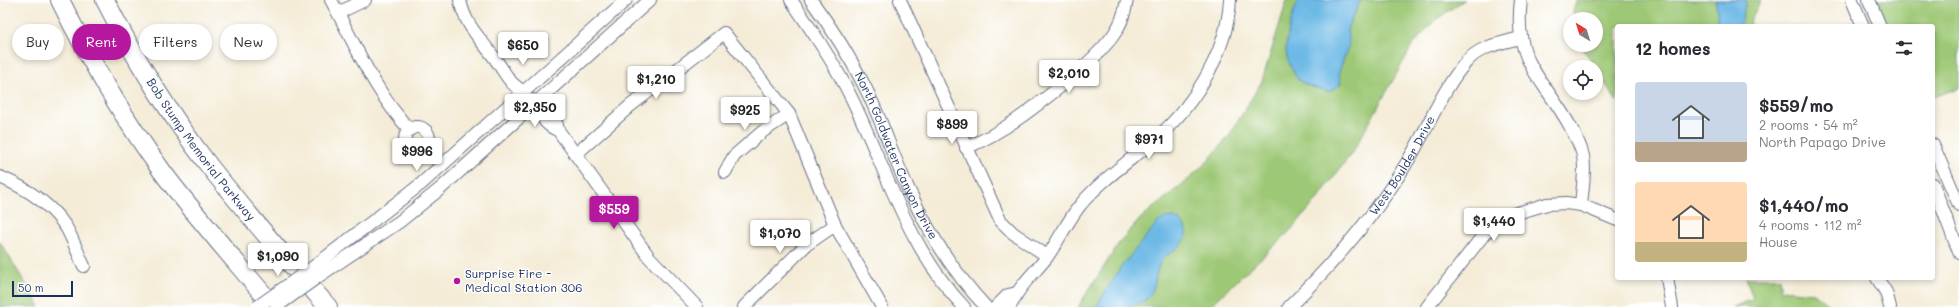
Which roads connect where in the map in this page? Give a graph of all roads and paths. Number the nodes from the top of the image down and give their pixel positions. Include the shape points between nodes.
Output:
1 (60, 0) edge
2 (105, 0) edge
3 (331, 0) edge
4 (365, 0) edge
5 (460, 0) edge
6 (626, 0) edge
7 (650, 0) edge
8 (791, 0) edge
9 (811, 0) edge
10 (900, 0) edge
11 (1127, 0) edge
12 (1230, 0) edge
13 (1522, 0) edge
14 (1852, 0) edge
15 (1868, 0) edge
16 (338, 13) junction
17 (1862, 24) edge
18 (1879, 24) edge
19 (1520, 38) junction
20 (525, 92) junction
21 (535, 102) junction
22 (789, 114) junction
23 (410, 130) dead end
24 (966, 148) junction
25 (1935, 150) edge
26 (576, 154) junction
27 (725, 172) dead end
28 (0, 177) edge
29 (1935, 189) edge
30 (1581, 205) junction
31 (1959, 205) edge
32 (1615, 219) edge
33 (835, 224) junction
34 (1959, 252) edge
35 (1047, 256) junction
36 (84, 266) dead end
37 (316, 272) junction
38 (1667, 280) edge
39 (1879, 280) edge
40 (1017, 292) junction
41 (690, 305) edge
42 (257, 307) edge
43 (275, 307) edge
44 (328, 307) edge
45 (744, 307) edge
46 (882, 307) edge
47 (964, 307) edge
48 (986, 307) edge
49 (996, 307) edge
50 (1009, 307) edge
51 (1289, 307) edge
52 (1427, 307) edge
53 (1672, 307) edge
54 (1890, 307) edge

1 - 43 highway via 93,64 146,148 185,200
2 - 44 highway, Bob Stump Memorial Parkway via 160,97 196,147
3 - 16 street
4 - 16 street
5 - 20 street via 468,25 499,64 502,73 516,88
6 - 20 street
7 - 21 street
8 - 47 street, North Goldwater Canyon Drive via 829,56 852,99 893,195 919,246
9 - 48 street, North Goldwater Canyon Drive via 837,37 864,86 927,226 954,268
10 - 24 street
11 - 24 street via 1126,9 1114,35 1093,59 1006,128
12 - 35 street via 1216,56 1197,92 1177,117 1148,145 1093,190
13 - 19 street
14 - 17 street
15 - 18 street
16 - 23 street via 383,96
19 - 30 street via 1534,72 1565,117 1579,144 1584,170
19 - 51 street, West Boulder Drive via 1490,46 1469,59 1448,87 1410,159 1367,222 1324,273
20 - 21 street
20 - 37 street
21 - 26 street via 547,109 557,122 558,130
21 - 37 street via 419,206
22 - 26 street via 724,33 630,106
22 - 27 street via 762,132 734,156
22 - 33 street
24 - 35 street via 1000,220 1013,233
25 - 31 street
26 - 41 street via 634,237
28 - 36 street via 24,188 46,204 66,227
29 - 34 street
30 - 32 street
30 - 52 street via 1547,204 1514,214 1499,222 1473,247
33 - 45 street via 806,245
33 - 46 street
35 - 40 street
37 - 42 street, bridge
37 - 43 street, bridge
38 - 53 street
39 - 54 street
40 - 49 street via 1008,295
40 - 50 street via 1014,302

